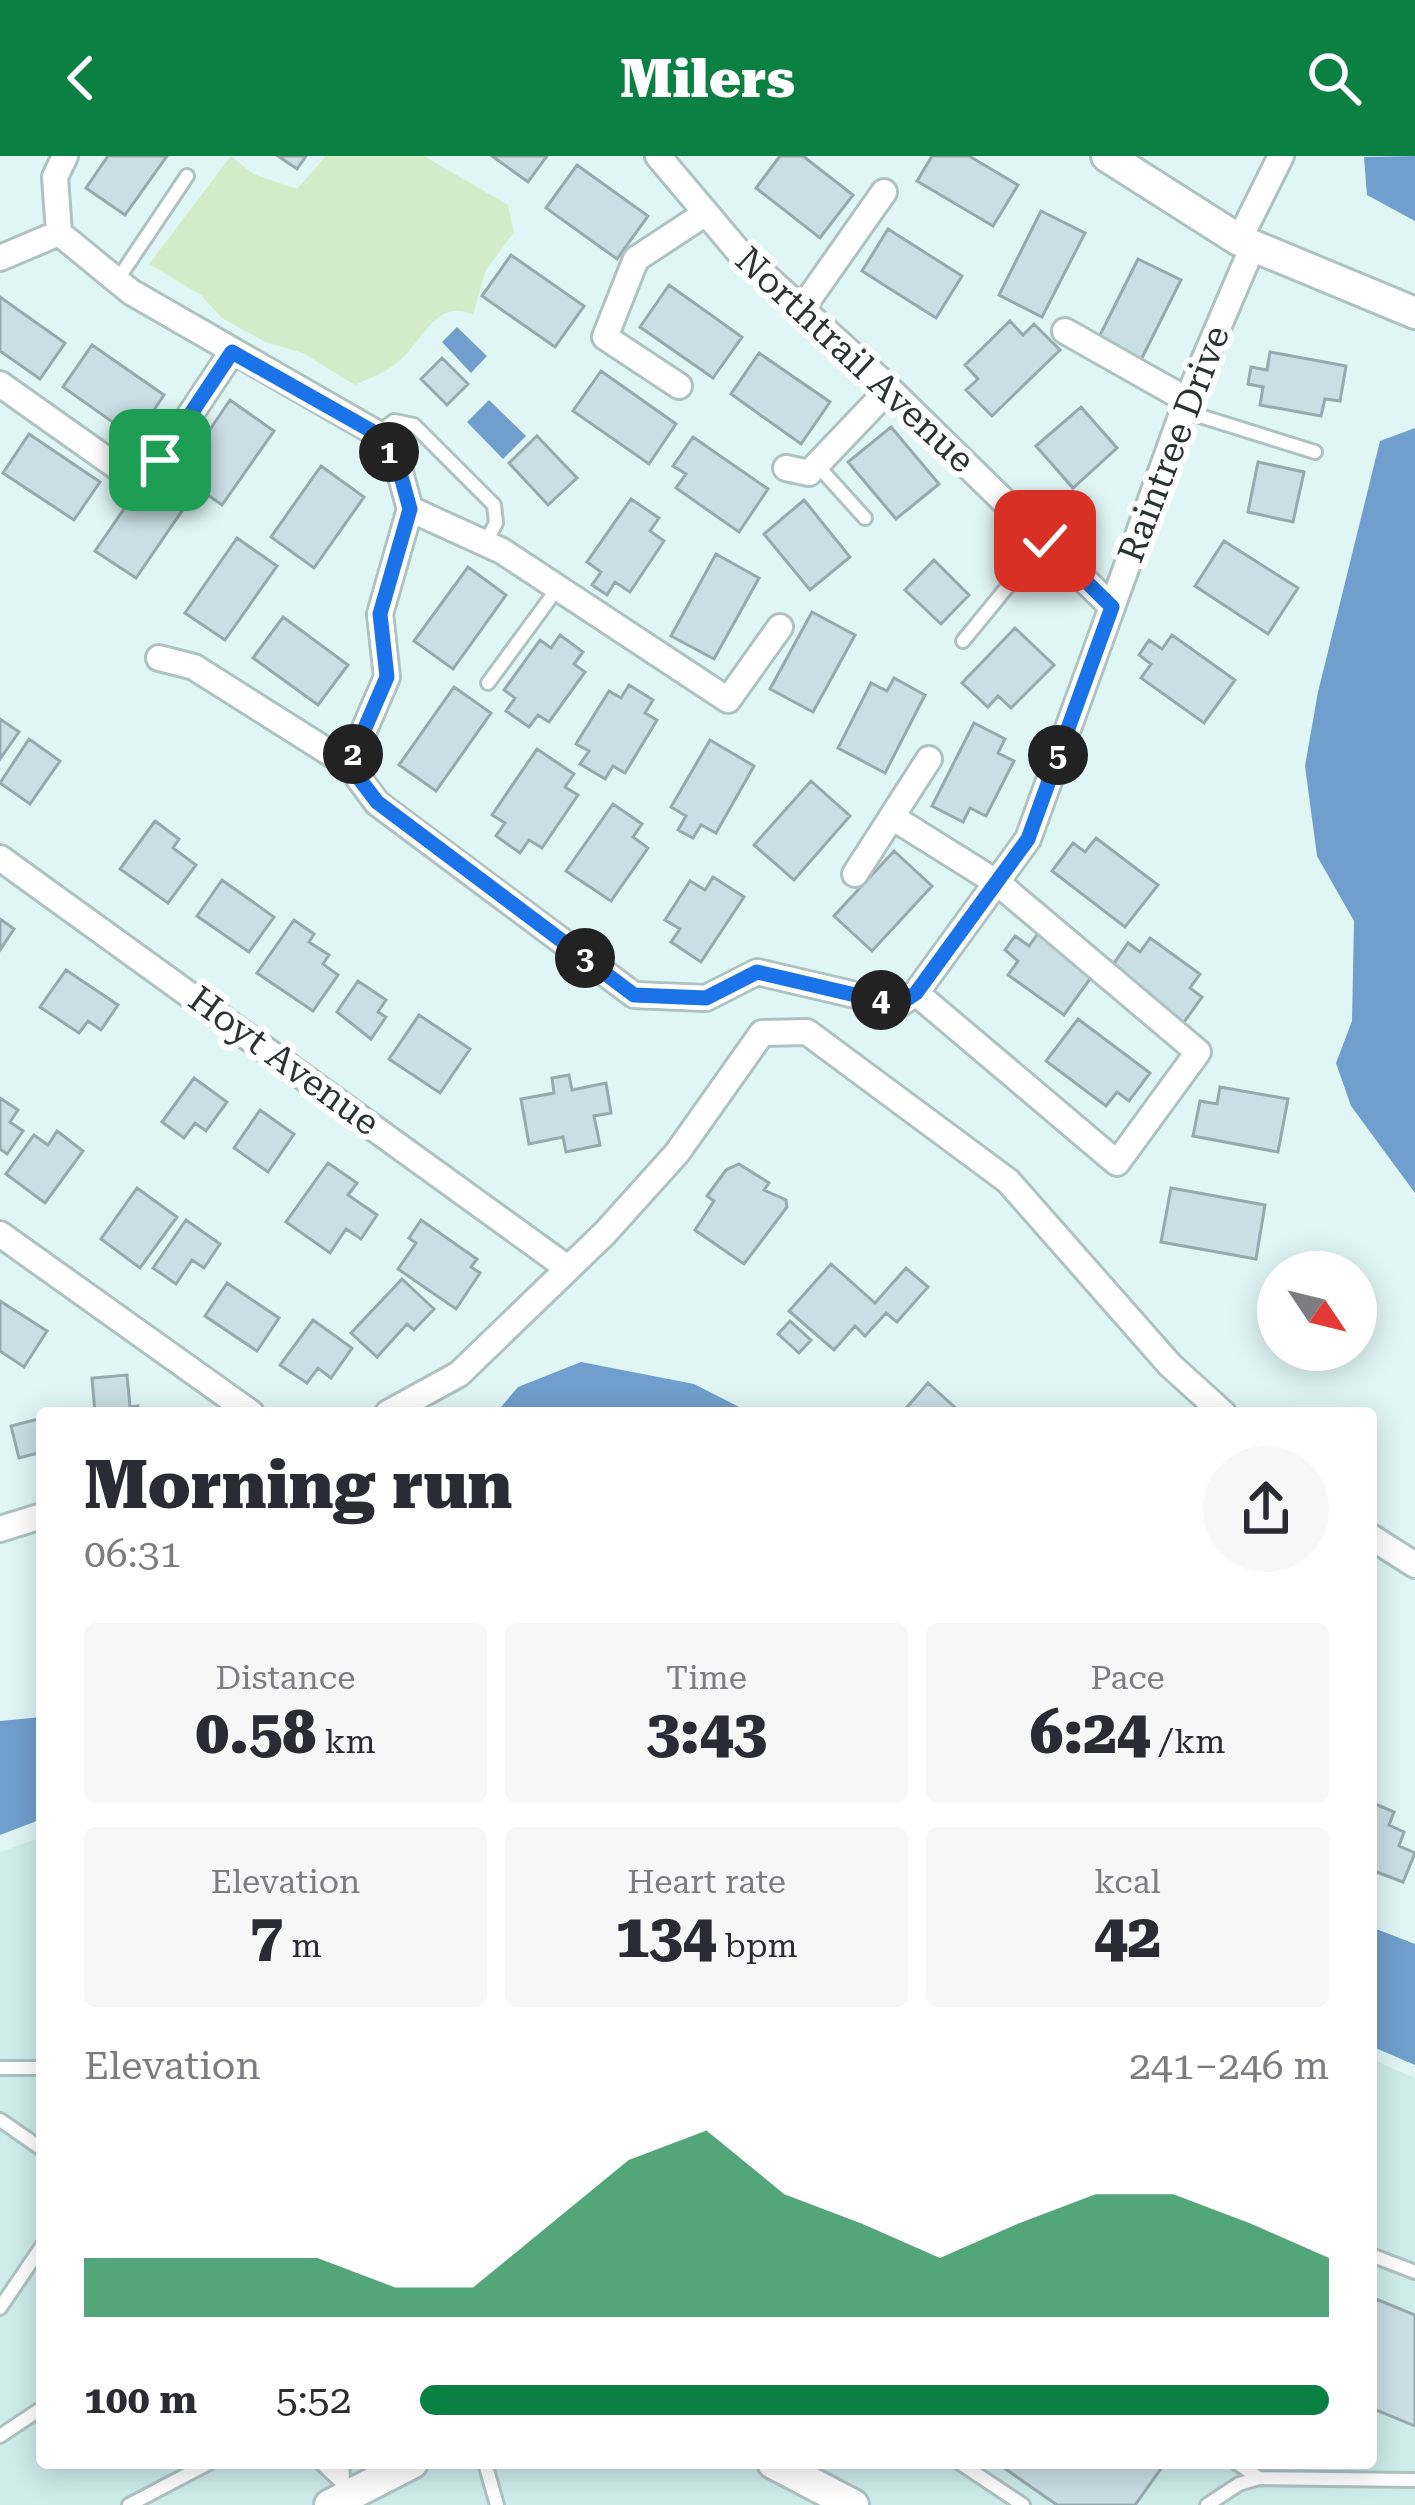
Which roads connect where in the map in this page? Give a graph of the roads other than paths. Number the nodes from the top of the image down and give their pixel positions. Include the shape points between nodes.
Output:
1 (65, 156) edge
2 (658, 156) edge
3 (1107, 156) edge
4 (1281, 156) edge
5 (187, 176) dead end
6 (884, 192) dead end
7 (706, 213) junction
8 (59, 233) junction
9 (1246, 243) junction
10 (0, 258) edge
11 (118, 280) junction
12 (801, 310) junction
13 (1415, 314) edge
14 (1065, 331) dead end
15 (232, 352) junction
16 (0, 384) edge
17 (679, 386) dead end
18 (889, 389) junction
19 (1185, 405) junction
20 (377, 434) junction
21 (1315, 452) dead end
22 (817, 465) junction
23 (786, 468) dead end
24 (410, 509) junction
25 (865, 518) dead end
26 (1045, 541) junction
27 (485, 543) junction
28 (558, 587) junction
29 (1112, 607) junction
30 (780, 627) dead end
31 (963, 640) dead end
32 (159, 658) dead end
33 (488, 682) dead end
34 (929, 760) dead end
35 (349, 765) junction
36 (892, 817) junction
37 (0, 858) edge
38 (855, 874) dead end
39 (999, 884) junction
40 (916, 993) junction
41 (0, 1234) edge
42 (566, 1267) junction
43 (243, 1407) edge
44 (399, 1407) edge
45 (1216, 1407) edge
46 (36, 1518) edge
47 (0, 1528) edge
48 (1377, 1541) edge
49 (1415, 1564) edge
50 (0, 2068) edge
51 (36, 2068) edge
52 (0, 2120) edge
53 (36, 2146) edge
54 (36, 2255) edge
55 (1377, 2257) edge
56 (1415, 2272) edge
57 (0, 2308) edge
58 (36, 2412) edge
59 (0, 2436) edge
60 (198, 2469) edge
61 (398, 2469) edge
62 (487, 2469) edge
63 (784, 2469) edge
64 (969, 2469) edge
65 (1245, 2469) edge
66 (1258, 2479) junction
67 (1415, 2480) edge
68 (338, 2494) edge
69 (129, 2505) edge
70 (497, 2505) edge
71 (853, 2505) edge
72 (1023, 2505) edge
73 (1207, 2505) edge

1 - 8 street via 55,176
2 - 7 street, Northtrail Avenue
3 - 9 street
4 - 9 street, Raintree Drive
5 - 11 lane
6 - 12 street
7 - 12 street, Northtrail Avenue
7 - 17 street via 636,259 605,338
8 - 10 street
8 - 11 street
9 - 13 street
9 - 19 street, Raintree Drive
11 - 15 street
12 - 18 street, Northtrail Avenue
14 - 19 street
15 - 16 street via 160,460 140,472 120,469
15 - 20 street
18 - 22 street
18 - 26 street, Northtrail Avenue
19 - 21 lane
19 - 29 street, Raintree Drive
20 - 24 street via 399,469
20 - 27 lane via 394,421 414,425 494,505 496,523
22 - 23 street via 809,473
22 - 25 lane
24 - 27 street
24 - 35 street via 380,614 387,677
26 - 29 street, Northtrail Avenue
26 - 31 lane
27 - 28 street
28 - 30 street via 728,700
28 - 33 lane
29 - 39 street, Raintree Drive via 1028,839
32 - 35 street via 194,667
34 - 36 street
35 - 40 street via 377,802 634,995 706,998 757,972 898,1005
36 - 38 street
36 - 39 street
37 - 42 street, Hoyt Avenue
39 - 40 street, Raintree Drive
39 - 40 street via 1198,1052 1117,1163
41 - 43 street
42 - 44 street via 459,1374
42 - 45 street via 677,1153 762,1033 807,1032 1009,1181
46 - 47 street
48 - 49 street
50 - 51 lane
52 - 53 lane
54 - 57 lane
55 - 56 lane
58 - 59 lane
60 - 69 lane
61 - 68 street
62 - 70 lane
63 - 71 street
64 - 72 lane
65 - 66 lane
66 - 67 lane
66 - 73 lane

